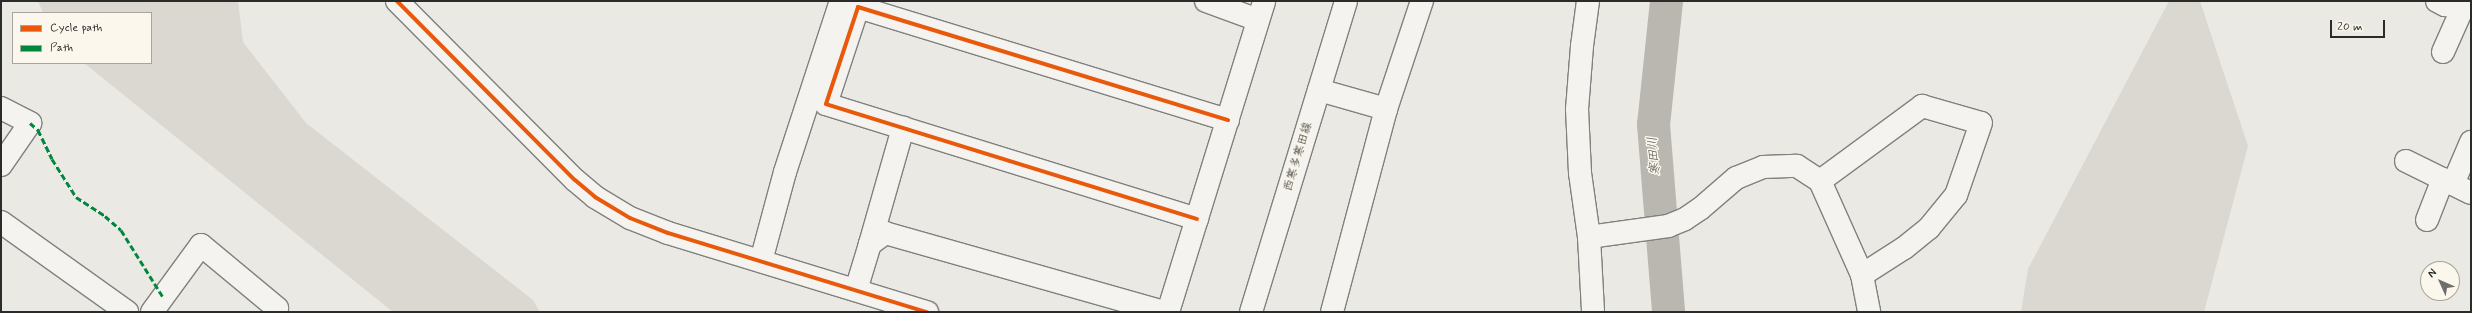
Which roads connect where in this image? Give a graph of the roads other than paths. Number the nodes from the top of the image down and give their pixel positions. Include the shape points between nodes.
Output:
1 (397, 1) edge
2 (841, 1) edge
3 (1206, 1) edge
4 (1346, 1) edge
5 (1422, 1) edge
6 (1588, 1) edge
7 (2437, 1) edge
8 (2467, 7) edge
9 (1261, 11) edge
10 (2443, 52) dead end
11 (1319, 90) junction
12 (1, 108) edge
13 (1386, 109) junction
14 (1228, 120) junction
15 (903, 128) junction
16 (2471, 142) edge
17 (2406, 160) dead end
18 (1, 165) edge
19 (1820, 181) junction
20 (2456, 185) edge
21 (1197, 220) junction
22 (2427, 220) dead end
23 (1, 222) edge
24 (1589, 237) junction
25 (870, 244) junction
26 (761, 261) junction
27 (1862, 275) junction
28 (856, 290) junction
29 (277, 308) dead end
30 (127, 312) edge
31 (152, 312) edge
32 (927, 312) edge
33 (1167, 312) edge
34 (1251, 312) edge
35 (1332, 312) edge
36 (1593, 312) edge
37 (1869, 312) edge

1 - 26 street via 575,180 595,196 630,218 668,233
2 - 26 street via 785,172
3 - 9 street
4 - 11 street, 西寒多寒田線
5 - 13 street
6 - 24 street via 1577,109 1580,173
7 - 8 street via 2446,5
8 - 10 street
9 - 14 street
11 - 13 street
11 - 34 street, 西寒多寒田線
12 - 18 street via 30,123
13 - 35 street
14 - 15 street via 858,7 826,104
14 - 21 street
15 - 21 street
15 - 25 street
16 - 20 street
17 - 20 street
19 - 24 street via 1797,166 1763,167 1736,178 1685,219 1668,226
19 - 27 street
19 - 27 street via 1922,106 1981,123 1956,195 1929,228 1904,248
20 - 22 street
21 - 33 street
23 - 30 street
24 - 36 street
25 - 28 street
25 - 33 street via 885,233
26 - 28 street
27 - 37 street
28 - 32 street
29 - 31 street via 201,245

